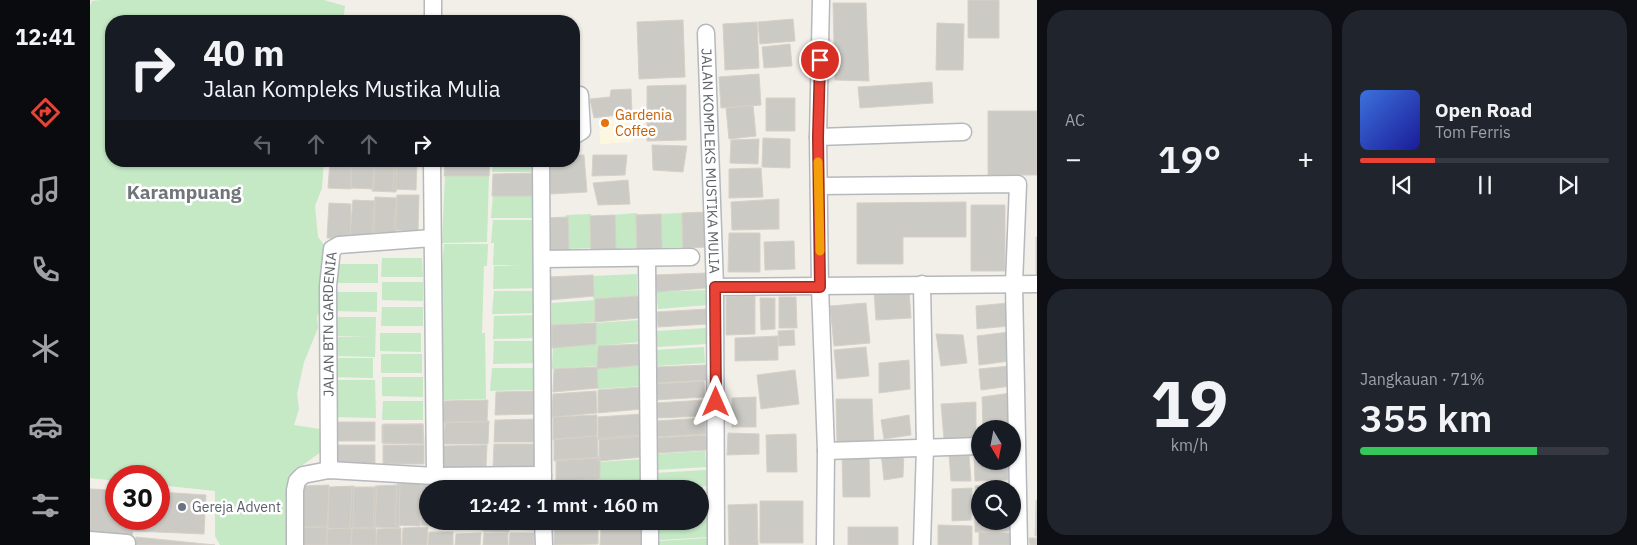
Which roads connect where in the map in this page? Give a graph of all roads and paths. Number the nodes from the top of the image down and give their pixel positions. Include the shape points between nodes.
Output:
1 (433, 0) edge
2 (821, 0) edge
3 (433, 15) edge
4 (706, 33) dead end
5 (580, 95) dead end
6 (963, 132) dead end
7 (580, 134) edge
8 (818, 137) junction
9 (432, 167) edge
10 (541, 167) edge
11 (819, 186) junction
12 (432, 238) junction
13 (691, 257) dead end
14 (647, 258) junction
15 (543, 259) junction
16 (922, 284) junction
17 (1014, 284) junction
18 (1037, 284) edge
19 (715, 287) junction
20 (820, 287) junction
21 (1014, 420) edge
22 (925, 446) junction
23 (971, 446) edge
24 (826, 451) junction
25 (329, 470) junction
26 (1015, 470) edge
27 (435, 476) junction
28 (507, 480) edge
29 (543, 480) edge
30 (649, 480) edge
31 (543, 530) edge
32 (650, 530) edge
33 (90, 540) edge
34 (127, 543) dead end
35 (295, 545) edge
36 (544, 545) edge
37 (650, 545) edge
38 (716, 545) edge
39 (825, 545) edge
40 (922, 545) edge
41 (1019, 545) edge

1 - 3 street
2 - 8 street
4 - 19 street, JALAN KOMPLEKS MUSTIKA MULIA
5 - 7 street
6 - 8 street
8 - 11 street
9 - 12 street
10 - 15 street
11 - 17 street via 1018,184
11 - 20 street
12 - 25 street, JALAN BTN GARDENIA via 339,245 332,249 328,286
12 - 27 street
13 - 14 street
14 - 15 street
14 - 30 street
15 - 29 street
16 - 17 street, JALAN KOMPLEKS MUSTIKA MULIA
16 - 20 street, JALAN KOMPLEKS MUSTIKA MULIA
16 - 22 street
17 - 18 street, JALAN KOMPLEKS MUSTIKA MULIA
17 - 21 street
19 - 20 street, JALAN KOMPLEKS MUSTIKA MULIA
19 - 38 street, JALAN KOMPLEKS MUSTIKA MULIA
20 - 24 street
22 - 23 street
22 - 24 street
22 - 40 street
24 - 39 street
25 - 27 street
25 - 35 street via 303,475 297,481
26 - 41 street
27 - 28 street
31 - 36 street
32 - 37 street
33 - 34 street

